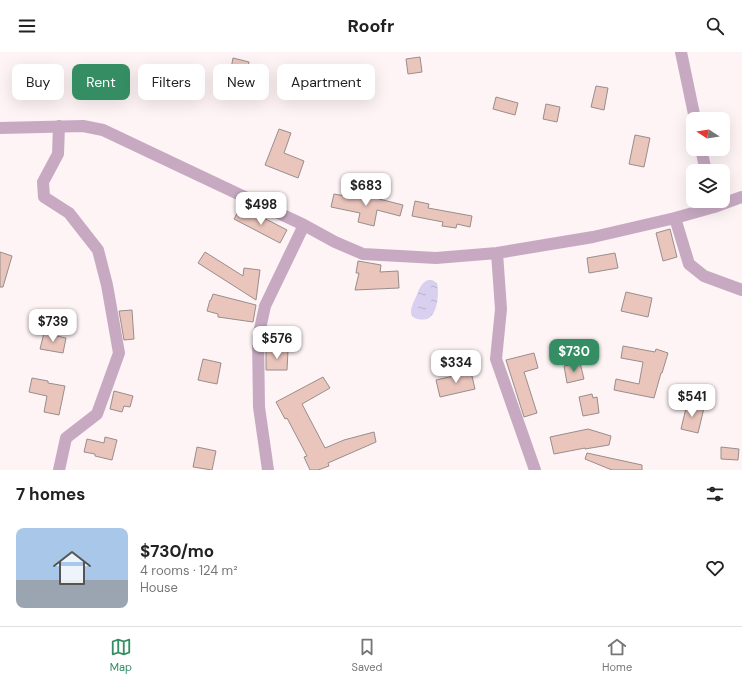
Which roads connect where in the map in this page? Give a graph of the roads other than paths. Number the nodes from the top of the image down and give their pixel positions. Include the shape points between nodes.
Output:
1 (681, 52) edge
2 (694, 112) edge
3 (59, 126) junction
4 (0, 128) edge
5 (742, 197) edge
6 (730, 200) edge
7 (703, 208) edge
8 (675, 218) junction
9 (304, 225) junction
10 (496, 253) junction
11 (742, 290) edge
12 (59, 470) edge
13 (268, 470) edge
14 (535, 470) edge

1 - 2 street
3 - 4 street
3 - 9 street via 82,126 103,130
3 - 12 street via 58,154 43,182 44,197 69,213 98,250 119,353 98,414 66,438
5 - 6 street
7 - 8 street
8 - 10 street via 593,237
8 - 11 street via 689,264 704,276
9 - 10 street via 363,254 436,258
9 - 13 street via 265,306 258,338 259,407
10 - 14 street via 501,309 496,359

